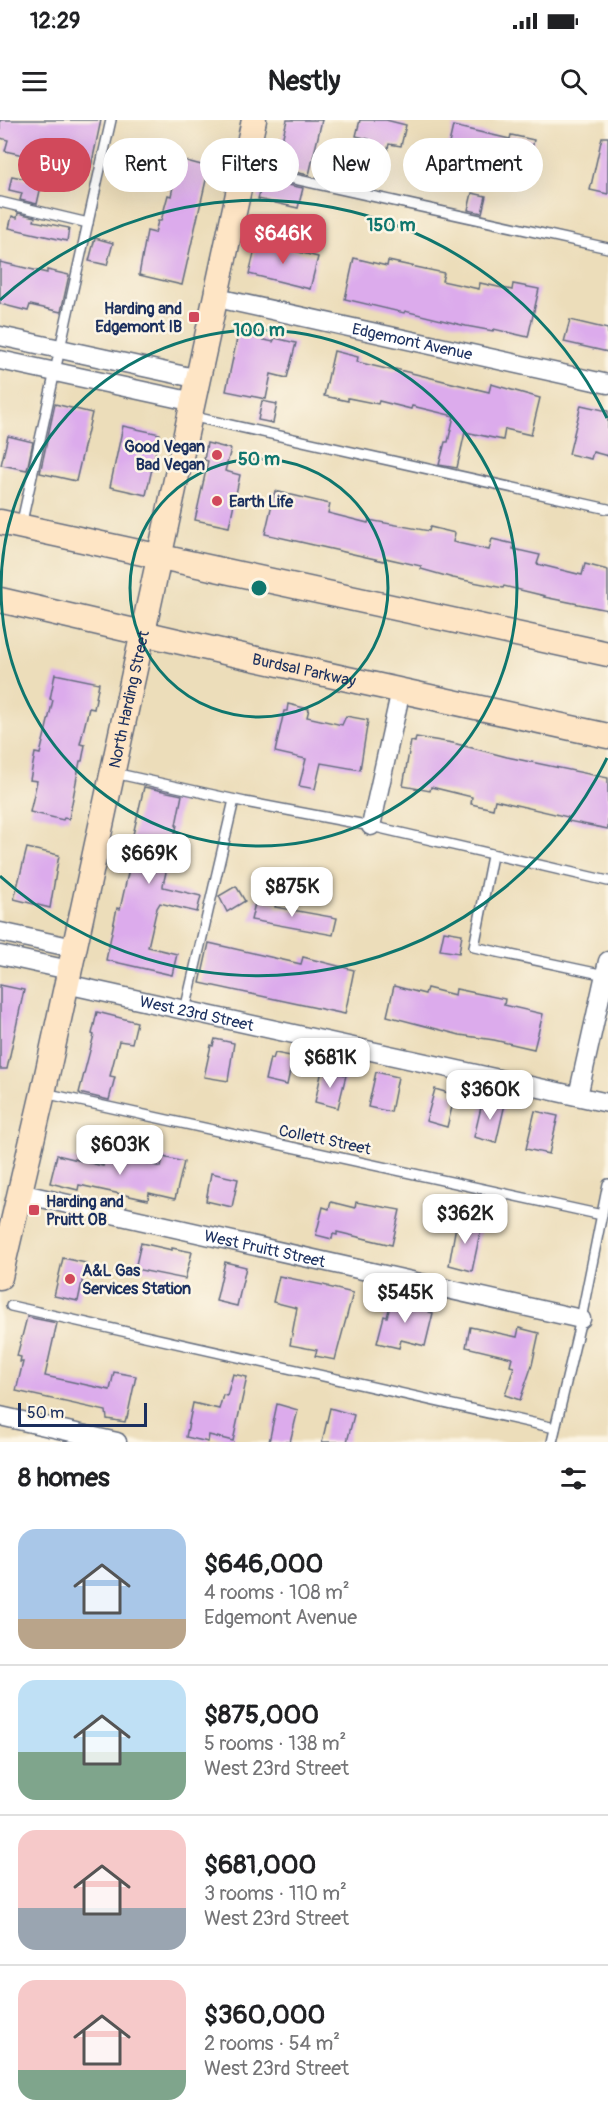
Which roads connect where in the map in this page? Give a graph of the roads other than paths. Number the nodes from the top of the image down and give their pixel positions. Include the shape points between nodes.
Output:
1 (111, 120) edge
2 (251, 121) edge
3 (248, 138) edge
4 (299, 180) edge
5 (239, 192) edge
6 (0, 202) edge
7 (88, 223) junction
8 (608, 248) edge
9 (217, 298) junction
10 (0, 336) edge
11 (60, 349) junction
12 (0, 360) edge
13 (55, 372) junction
14 (608, 384) edge
15 (194, 399) junction
16 (608, 509) edge
17 (10, 524) edge
18 (159, 556) junction
19 (1, 605) edge
20 (142, 633) junction
21 (608, 654) edge
22 (401, 690) junction
23 (608, 736) edge
24 (112, 772) junction
25 (234, 800) junction
26 (371, 826) junction
27 (492, 856) junction
28 (608, 881) edge
29 (0, 932) edge
30 (0, 955) edge
31 (70, 967) junction
32 (606, 968) edge
33 (185, 1010) junction
34 (43, 1093) junction
35 (578, 1096) junction
36 (608, 1102) edge
37 (608, 1184) edge
38 (19, 1193) junction
39 (602, 1215) junction
40 (4, 1240) edge
41 (0, 1277) edge
42 (11, 1306) dead end
43 (581, 1319) junction
44 (0, 1416) edge
45 (555, 1428) junction
46 (107, 1441) edge
47 (552, 1442) edge

1 - 7 lane
2 - 3 street, North Harding Street
4 - 8 lane
5 - 9 street, North Harding Street
6 - 7 lane
7 - 11 lane
9 - 14 street, Edgemont Avenue
9 - 15 street, North Harding Street
10 - 11 street
11 - 13 lane
11 - 15 street
12 - 13 street
13 - 15 street
13 - 17 lane
15 - 16 lane
15 - 18 street, North Harding Street
17 - 18 street
18 - 20 street, North Harding Street
18 - 21 street
19 - 20 street, Burdsal Parkway
20 - 22 street, Burdsal Parkway
20 - 24 street, North Harding Street
22 - 23 street, Burdsal Parkway
22 - 26 street
24 - 25 lane
24 - 31 street, North Harding Street
25 - 26 lane
25 - 33 lane
26 - 27 lane
27 - 28 lane
27 - 32 lane via 474,947
29 - 31 street, West 23rd Street
30 - 31 street, West 23rd Street
31 - 33 street, West 23rd Street
31 - 34 street, North Harding Street
32 - 35 street
33 - 35 street, West 23rd Street
34 - 38 street, North Harding Street
34 - 39 lane, Collett Street
35 - 36 street, West 23rd Street
37 - 39 lane
38 - 40 street, North Harding Street
38 - 43 street, West Pruitt Street
39 - 43 lane
40 - 41 street, North Harding Street
42 - 45 lane
43 - 45 lane
44 - 46 street
45 - 47 lane

